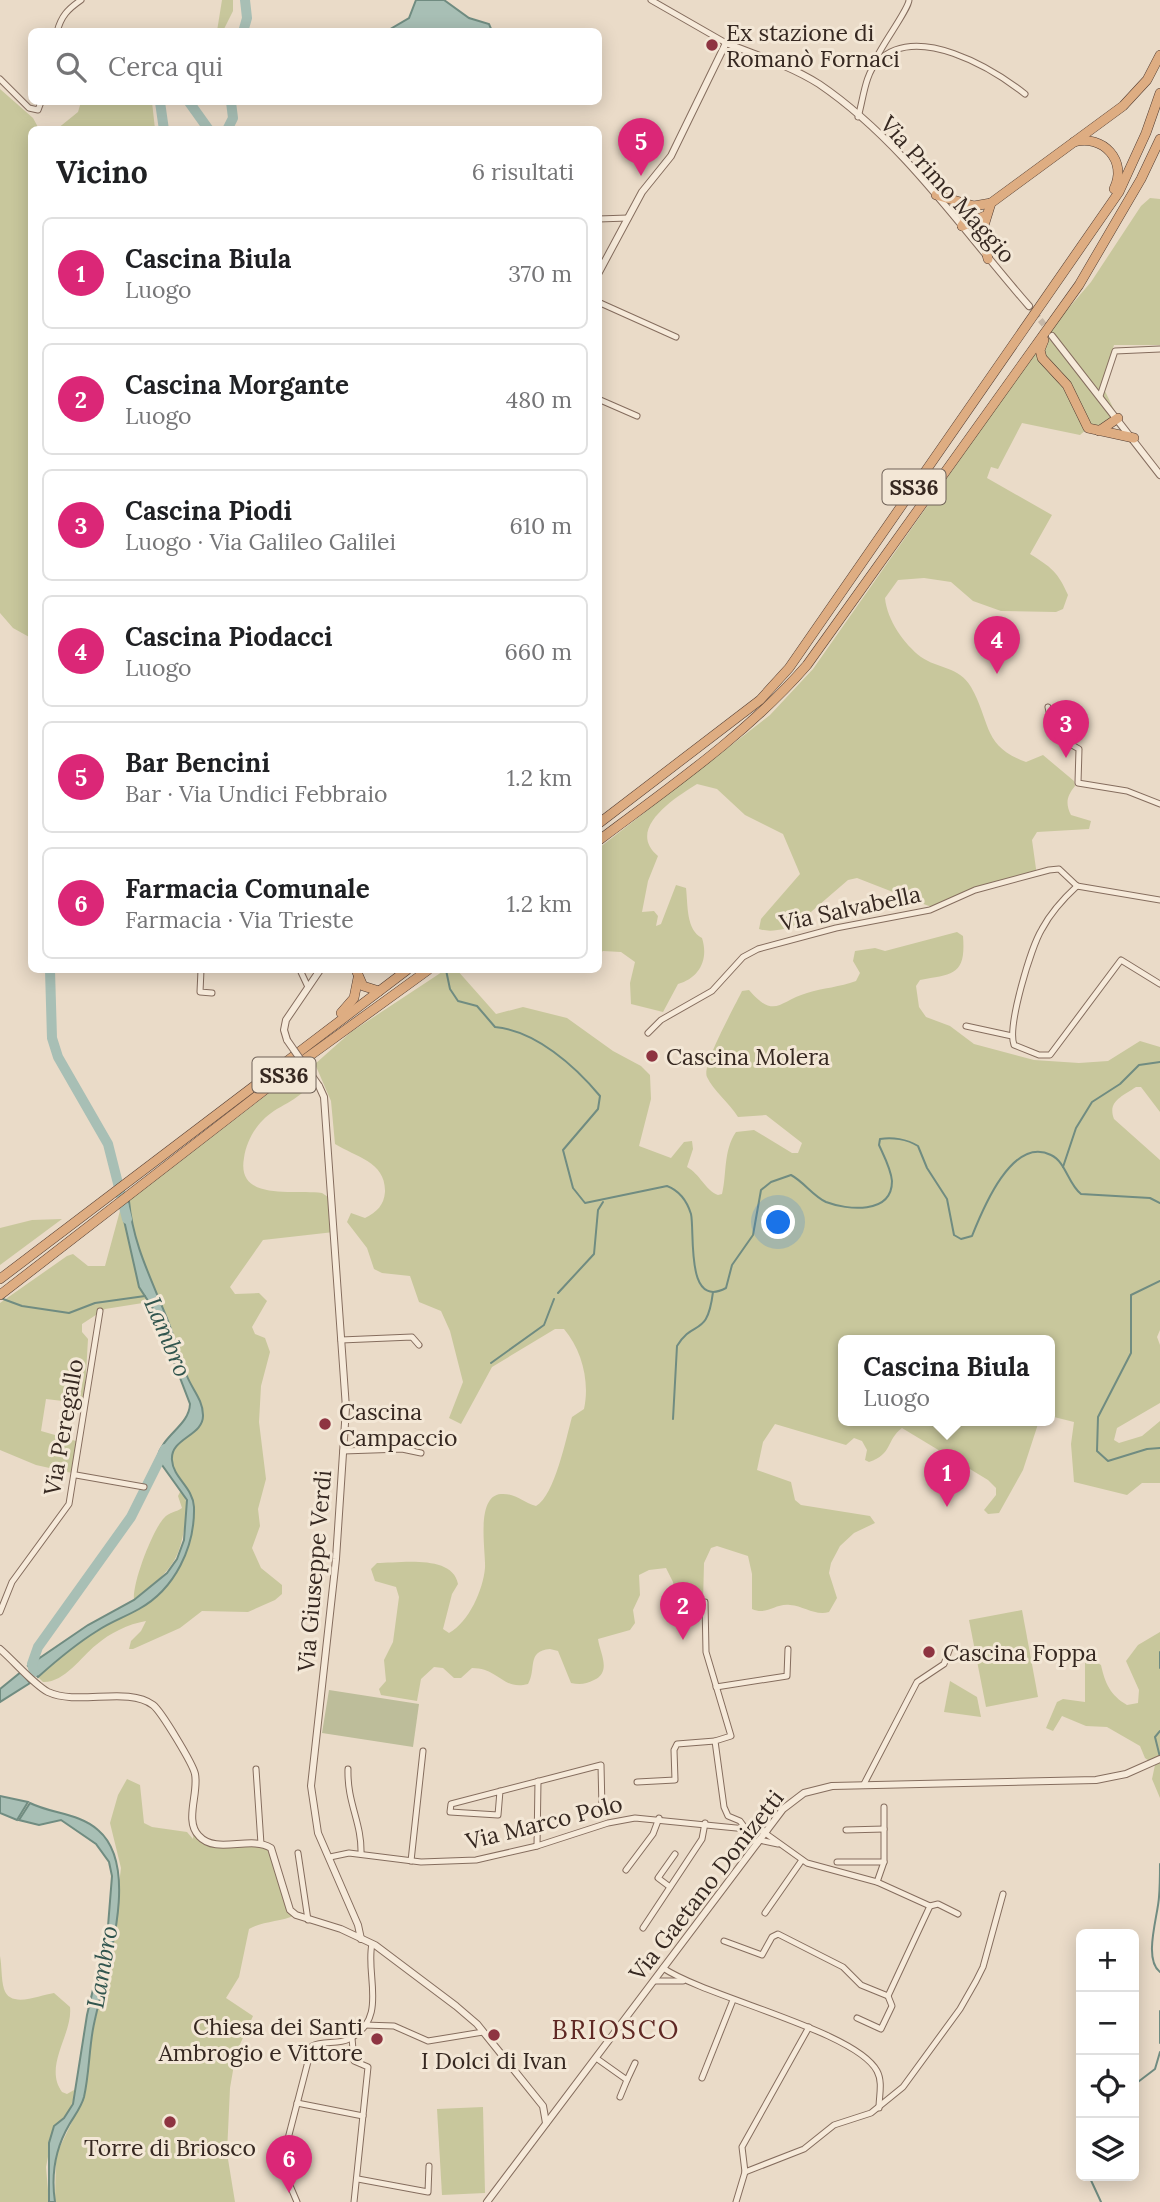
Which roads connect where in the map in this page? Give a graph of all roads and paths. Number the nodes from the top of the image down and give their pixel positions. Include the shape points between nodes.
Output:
1 (81, 0) edge
2 (650, 0) edge
3 (909, 0) edge
4 (58, 28) edge
5 (887, 34) junction
6 (726, 43) junction
7 (896, 50) junction
8 (1160, 55) edge
9 (872, 70) junction
10 (0, 79) edge
11 (1160, 93) edge
12 (1026, 94) dead end
13 (40, 105) edge
14 (858, 117) junction
15 (1160, 139) edge
16 (1066, 145) junction
17 (936, 195) junction
18 (991, 203) junction
19 (974, 206) junction
20 (985, 216) junction
21 (628, 218) junction
22 (602, 219) edge
23 (962, 226) junction
24 (988, 259) junction
25 (602, 267) edge
26 (1063, 271) junction
27 (1086, 273) junction
28 (602, 303) edge
29 (1029, 306) tunnel mouth
30 (1052, 335) tunnel mouth
31 (676, 337) dead end
32 (1160, 349) edge
33 (1046, 363) junction
34 (1100, 396) junction
35 (602, 401) edge
36 (637, 416) dead end
37 (1120, 421) junction
38 (978, 426) junction
39 (1097, 432) junction
40 (1114, 433) junction
41 (1136, 441) junction
42 (1160, 475) edge
43 (1048, 707) dead end
44 (1160, 804) edge
45 (602, 821) edge
46 (602, 838) edge
47 (1077, 886) junction
48 (1160, 900) edge
49 (201, 973) edge
50 (302, 973) edge
51 (318, 973) edge
52 (403, 973) edge
53 (424, 973) edge
54 (357, 974) edge
55 (1160, 984) edge
56 (308, 986) junction
57 (379, 990) junction
58 (212, 993) dead end
59 (966, 1026) dead end
60 (648, 1033) dead end
61 (1012, 1036) junction
62 (285, 1060) junction
63 (0, 1279) edge
64 (0, 1295) edge
65 (100, 1311) dead end
66 (341, 1340) junction
67 (419, 1345) dead end
68 (343, 1451) junction
69 (421, 1453) dead end
70 (76, 1475) junction
71 (144, 1488) dead end
72 (705, 1602) dead end
73 (0, 1612) edge
74 (950, 1648) dead end
75 (0, 1649) edge
76 (788, 1649) dead end
77 (716, 1687) junction
78 (715, 1741) junction
79 (423, 1751) dead end
80 (1160, 1759) edge
81 (256, 1769) dead end
82 (348, 1769) dead end
83 (538, 1782) junction
84 (636, 1782) dead end
85 (864, 1784) junction
86 (500, 1791) junction
87 (884, 1807) dead end
88 (602, 1809) dead end
89 (659, 1818) junction
90 (705, 1823) junction
91 (743, 1827) junction
92 (884, 1829) junction
93 (846, 1830) dead end
94 (766, 1832) junction
95 (758, 1842) junction
96 (261, 1844) junction
97 (778, 1844) junction
98 (537, 1846) junction
99 (298, 1853) dead end
100 (361, 1854) junction
101 (675, 1854) dead end
102 (330, 1857) junction
103 (411, 1860) junction
104 (802, 1860) junction
105 (837, 1862) dead end
106 (884, 1862) junction
107 (626, 1870) dead end
108 (877, 1882) junction
109 (670, 1887) junction
110 (1003, 1894) dead end
111 (930, 1906) junction
112 (765, 1913) dead end
113 (958, 1914) dead end
114 (308, 1920) junction
115 (358, 1925) junction
116 (643, 1927) dead end
117 (361, 1939) junction
118 (724, 1941) dead end
119 (373, 1945) junction
120 (663, 1968) junction
121 (682, 1981) junction
122 (652, 1982) junction
123 (888, 1996) junction
124 (733, 2000) junction
125 (857, 2018) dead end
126 (364, 2025) junction
127 (809, 2027) junction
128 (483, 2032) junction
129 (353, 2036) junction
130 (596, 2058) junction
131 (635, 2063) dead end
132 (702, 2078) dead end
133 (627, 2080) junction
134 (620, 2097) dead end
135 (297, 2103) junction
136 (561, 2105) junction
137 (543, 2106) junction
138 (879, 2108) junction
139 (363, 2116) junction
140 (546, 2124) junction
141 (429, 2166) dead end
142 (745, 2172) junction
143 (358, 2179) junction
144 (297, 2202) edge
145 (354, 2202) edge
146 (487, 2202) edge
147 (736, 2202) edge

1 - 4 street via 68,9
2 - 6 street
3 - 5 street
5 - 7 street
5 - 9 street
6 - 14 street, Via Primo Maggio via 818,83
6 - 21 street via 675,149
7 - 9 street
7 - 12 street via 961,55 1003,76
8 - 16 highway via 1147,80 1123,106
9 - 14 street
10 - 13 street via 29,108 38,110
11 - 26 highway, SS36 via 1119,192
14 - 17 street, Via Primo Maggio
15 - 27 highway, SS36
16 - 18 highway
16 - 26 highway via 1089,140 1100,144 1115,157 1120,174
17 - 19 highway
17 - 23 street, Via Primo Maggio
18 - 19 highway
18 - 20 highway
19 - 23 highway
20 - 23 highway
20 - 24 highway via 982,232
21 - 22 street
21 - 25 street
23 - 24 street, Via Primo Maggio
24 - 29 street, Via Primo Maggio
26 - 45 highway, SS36 via 789,668 760,700
27 - 33 highway via 1040,347
27 - 38 highway, SS36
28 - 31 street
30 - 34 street
32 - 34 street via 1115,351
33 - 38 highway via 1027,365
33 - 39 highway via 1067,385 1088,428
34 - 37 street
35 - 36 street
37 - 39 highway
37 - 40 highway
37 - 41 street
38 - 46 highway, SS36 via 776,701
39 - 40 highway
40 - 41 highway
41 - 42 street
43 - 44 street via 1054,735 1079,749 1079,783 1127,790
47 - 48 street, Via Salvabella
47 - 60 street, Via Salvabella via 1059,869 1049,870 975,890 930,910 775,943 743,957 712,991 661,1020
47 - 61 street via 1040,932
49 - 58 street via 200,992
50 - 56 street
51 - 56 street
52 - 57 highway, SS36
53 - 64 highway, SS36
54 - 57 highway via 368,989
54 - 62 highway via 350,1004
55 - 61 street via 1121,960 1050,1055 1020,1048
56 - 66 street, Via Giuseppe Verdi, bridge via 284,1030 324,1097
57 - 62 highway, SS36
59 - 61 street
62 - 63 highway, SS36
65 - 70 street, Via Peregallo
66 - 67 street via 412,1337
66 - 68 street, Via Giuseppe Verdi
68 - 69 street via 402,1449
68 - 102 street, Via Giuseppe Verdi via 311,1786 318,1833
70 - 71 street
70 - 73 street, Via Peregallo via 69,1504 12,1582
72 - 77 street via 706,1652
74 - 85 street via 944,1664 917,1682
75 - 96 street via 40,1687 66,1697 132,1698 154,1706 194,1770 192,1824 198,1835 208,1842
76 - 77 street via 787,1676
77 - 78 street via 731,1736
78 - 84 street via 677,1744 675,1780
78 - 91 street via 725,1812
79 - 103 street
80 - 85 street, Via Gaetano Donizetti via 1118,1777 1083,1781
81 - 96 street
82 - 100 street via 349,1801 360,1830
83 - 86 street
83 - 88 street via 601,1765
83 - 98 street
85 - 94 street, Via Gaetano Donizetti via 804,1793 783,1809
86 - 86 street via 451,1804 450,1812 498,1815
87 - 92 street
89 - 90 street, Via Marco Polo
89 - 98 street, Via Marco Polo via 622,1819
89 - 107 street via 653,1834
90 - 91 street, Via Marco Polo
90 - 109 street via 702,1839
91 - 94 street, Via Marco Polo
91 - 95 street
92 - 93 street
92 - 106 street
94 - 95 street, Via Gaetano Donizetti
94 - 97 street
95 - 97 street
95 - 120 street, Via Gaetano Donizetti
96 - 114 street via 274,1851 287,1906
97 - 104 street
98 - 103 street, Via Marco Polo via 476,1860
99 - 114 street
100 - 102 street, Via Marco Polo
100 - 103 street, Via Marco Polo
101 - 109 street via 658,1878
102 - 115 street, Via Giuseppe Verdi
104 - 108 street
104 - 112 street
105 - 106 street
106 - 108 street
108 - 111 street
109 - 116 street
110 - 138 street via 983,1967 971,1990 903,2087
111 - 113 street
111 - 123 street
114 - 117 street
115 - 117 street, Via Giuseppe Verdi
115 - 119 street
117 - 119 street
118 - 123 street via 762,1955 778,1934 843,1967 861,1985
119 - 126 street via 374,2001
119 - 128 street via 429,1984
120 - 121 street
120 - 122 street, Via Gaetano Donizetti
121 - 122 street via 659,1978
121 - 124 street
122 - 130 street, Via Gaetano Donizetti
123 - 125 street via 892,2006 881,2029
124 - 127 street
124 - 132 street
126 - 128 street via 394,2025 428,2041
126 - 129 street
127 - 138 street via 872,2064 880,2080
127 - 142 street via 742,2147
128 - 137 street
129 - 135 street via 314,2044
129 - 139 street via 354,2061 368,2067
130 - 133 street
130 - 136 street, Via Gaetano Donizetti
131 - 133 street
133 - 134 street
135 - 139 street
135 - 144 street via 284,2154 285,2174
136 - 137 street
136 - 140 street, Via Gaetano Donizetti
137 - 140 street
138 - 142 street via 834,2125 788,2157
139 - 143 street
140 - 146 street, Via Gaetano Donizetti
141 - 143 street via 425,2192
142 - 147 street
143 - 145 street

